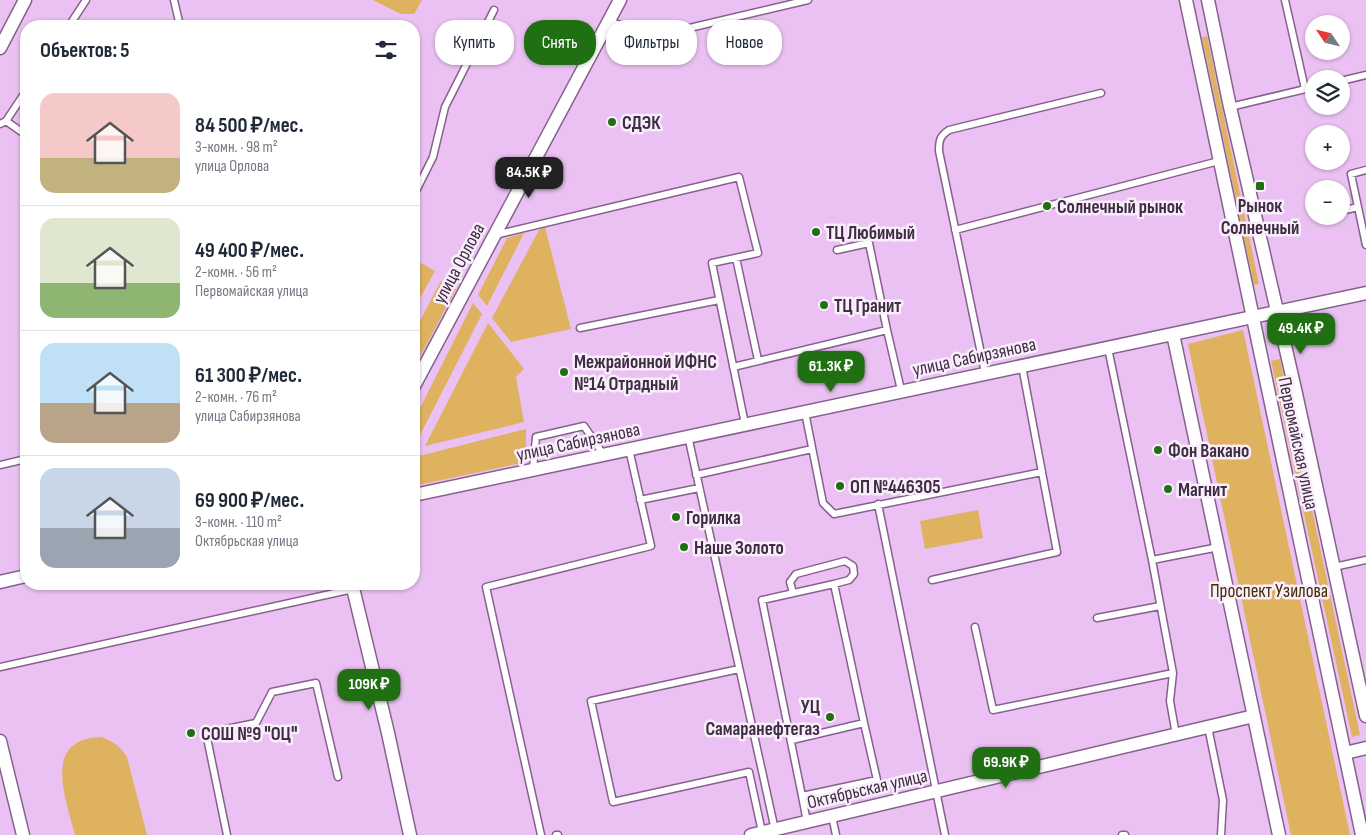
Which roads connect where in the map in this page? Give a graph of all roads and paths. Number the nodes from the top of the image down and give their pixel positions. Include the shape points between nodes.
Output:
1 (25, 0) edge
2 (86, 0) edge
3 (174, 0) edge
4 (620, 0) edge
5 (808, 0) edge
6 (1186, 0) edge
7 (1208, 0) edge
8 (1285, 0) edge
9 (494, 10) dead end
10 (73, 20) edge
11 (179, 20) edge
12 (610, 20) edge
13 (697, 26) edge
14 (606, 27) edge
15 (1214, 30) junction
16 (1193, 35) junction
17 (0, 48) edge
18 (1366, 76) edge
19 (1350, 79) edge
20 (1305, 90) joint
21 (1101, 93) dead end
22 (20, 99) edge
23 (1230, 107) junction
24 (3, 123) edge
25 (20, 132) edge
26 (1219, 161) junction
27 (1366, 170) edge
28 (420, 183) edge
29 (1358, 207) junction
30 (1350, 209) edge
31 (955, 230) junction
32 (494, 236) junction
33 (1366, 245) edge
34 (837, 250) dead end
35 (736, 258) junction
36 (1366, 292) edge
37 (719, 300) junction
38 (1277, 312) junction
39 (1253, 317) junction
40 (580, 328) dead end
41 (887, 330) junction
42 (1173, 334) junction
43 (1108, 348) junction
44 (758, 360) junction
45 (1022, 366) junction
46 (733, 367) junction
47 (985, 373) junction
48 (420, 375) edge
49 (901, 390) junction
50 (805, 412) junction
51 (745, 424) junction
52 (688, 436) junction
53 (629, 449) junction
54 (812, 449) junction
55 (603, 454) junction
56 (20, 460) edge
57 (0, 465) edge
58 (533, 469) junction
59 (1042, 472) junction
60 (696, 475) junction
61 (699, 488) junction
62 (420, 494) edge
63 (640, 500) junction
64 (878, 504) junction
65 (1219, 547) junction
66 (1152, 560) junction
67 (1366, 560) edge
68 (1334, 567) junction
69 (20, 577) edge
70 (932, 580) dead end
71 (0, 582) edge
72 (834, 584) junction
73 (335, 590) edge
74 (353, 590) edge
75 (793, 594) junction
76 (1160, 606) junction
77 (1097, 618) dead end
78 (975, 627) dead end
79 (0, 667) edge
80 (739, 670) junction
81 (1173, 673) junction
82 (1254, 716) junction
83 (1366, 716) edge
84 (864, 724) junction
85 (1208, 727) junction
86 (1176, 734) junction
87 (792, 740) junction
88 (0, 741) edge
89 (1366, 748) edge
90 (1345, 753) junction
91 (338, 777) dead end
92 (936, 791) junction
93 (802, 796) junction
94 (832, 816) junction
95 (807, 822) junction
96 (763, 832) edge
97 (23, 835) edge
98 (227, 835) edge
99 (410, 835) edge
100 (541, 835) edge
101 (836, 835) edge
102 (945, 835) edge
103 (1221, 835) edge
104 (1279, 835) edge
105 (1362, 835) edge

1 - 17 street
2 - 10 lane
3 - 11 lane
4 - 12 street, улица Орлова
5 - 13 lane
6 - 16 street, Первомайская улица
7 - 15 street, Первомайская улица
8 - 20 lane
9 - 28 lane via 445,107 433,157
14 - 32 street, улица Орлова
15 - 16 street
15 - 23 street, Первомайская улица
16 - 26 street, Первомайская улица
18 - 19 lane
20 - 23 lane
21 - 31 lane via 949,130 941,135 938,151
22 - 24 lane
23 - 38 street, Первомайская улица
24 - 25 lane
26 - 31 lane
26 - 39 street, Первомайская улица
27 - 29 lane via 1351,174
29 - 30 lane
29 - 33 lane
31 - 47 lane
32 - 35 lane via 739,177 758,253
32 - 48 street, улица Орлова
34 - 41 lane via 868,242
35 - 37 lane via 712,263
35 - 44 lane
36 - 38 street, улица Сабирзянова
37 - 40 lane
37 - 46 lane
38 - 39 street, улица Сабирзянова
38 - 68 street, Первомайская улица
39 - 42 street, улица Сабирзянова
39 - 90 street, Первомайская улица
41 - 44 lane
41 - 49 lane
42 - 43 street, улица Сабирзянова
42 - 65 street
43 - 45 street, улица Сабирзянова
43 - 66 lane
44 - 46 lane
45 - 47 street, улица Сабирзянова
45 - 59 lane
46 - 51 lane
47 - 49 street, улица Сабирзянова
49 - 50 street, улица Сабирзянова
50 - 51 street, улица Сабирзянова
50 - 54 lane
51 - 52 street, улица Сабирзянова
52 - 53 street, улица Сабирзянова
52 - 60 lane
53 - 55 street, улица Сабирзянова
53 - 63 lane
54 - 60 lane
54 - 64 lane via 823,503 834,514
55 - 58 street, улица Сабирзянова
55 - 58 lane via 584,426 536,437
56 - 57 lane
58 - 62 street, улица Сабирзянова
59 - 64 lane
59 - 70 lane via 1057,552
60 - 61 lane
61 - 63 lane
61 - 80 lane
63 - 100 lane via 651,546 486,586
64 - 92 lane
65 - 66 lane
65 - 82 street
66 - 76 lane
67 - 68 lane
68 - 83 street, Первомайская улица
69 - 71 street
72 - 75 lane
72 - 75 lane via 849,580 854,574 853,566 845,561 796,574 790,582
72 - 84 lane
73 - 79 lane
74 - 99 street
75 - 87 lane via 762,600
76 - 77 lane
76 - 81 lane
78 - 81 lane via 993,710
80 - 96 lane
80 - 96 lane via 592,701 613,802 750,772
81 - 86 lane via 1170,701
82 - 85 street, Октябрьская улица
82 - 104 street
84 - 87 lane
84 - 93 lane via 877,780
85 - 86 street, Октябрьская улица
85 - 103 lane via 1223,800
86 - 92 street, Октябрьская улица
87 - 93 lane
88 - 97 street
89 - 90 street
90 - 105 street, Первомайская улица
91 - 98 lane via 316,683 272,692 256,723 206,733
92 - 94 street, Октябрьская улица
92 - 102 lane
93 - 95 lane
94 - 95 street, Октябрьская улица
94 - 101 lane
95 - 96 street, Октябрьская улица

